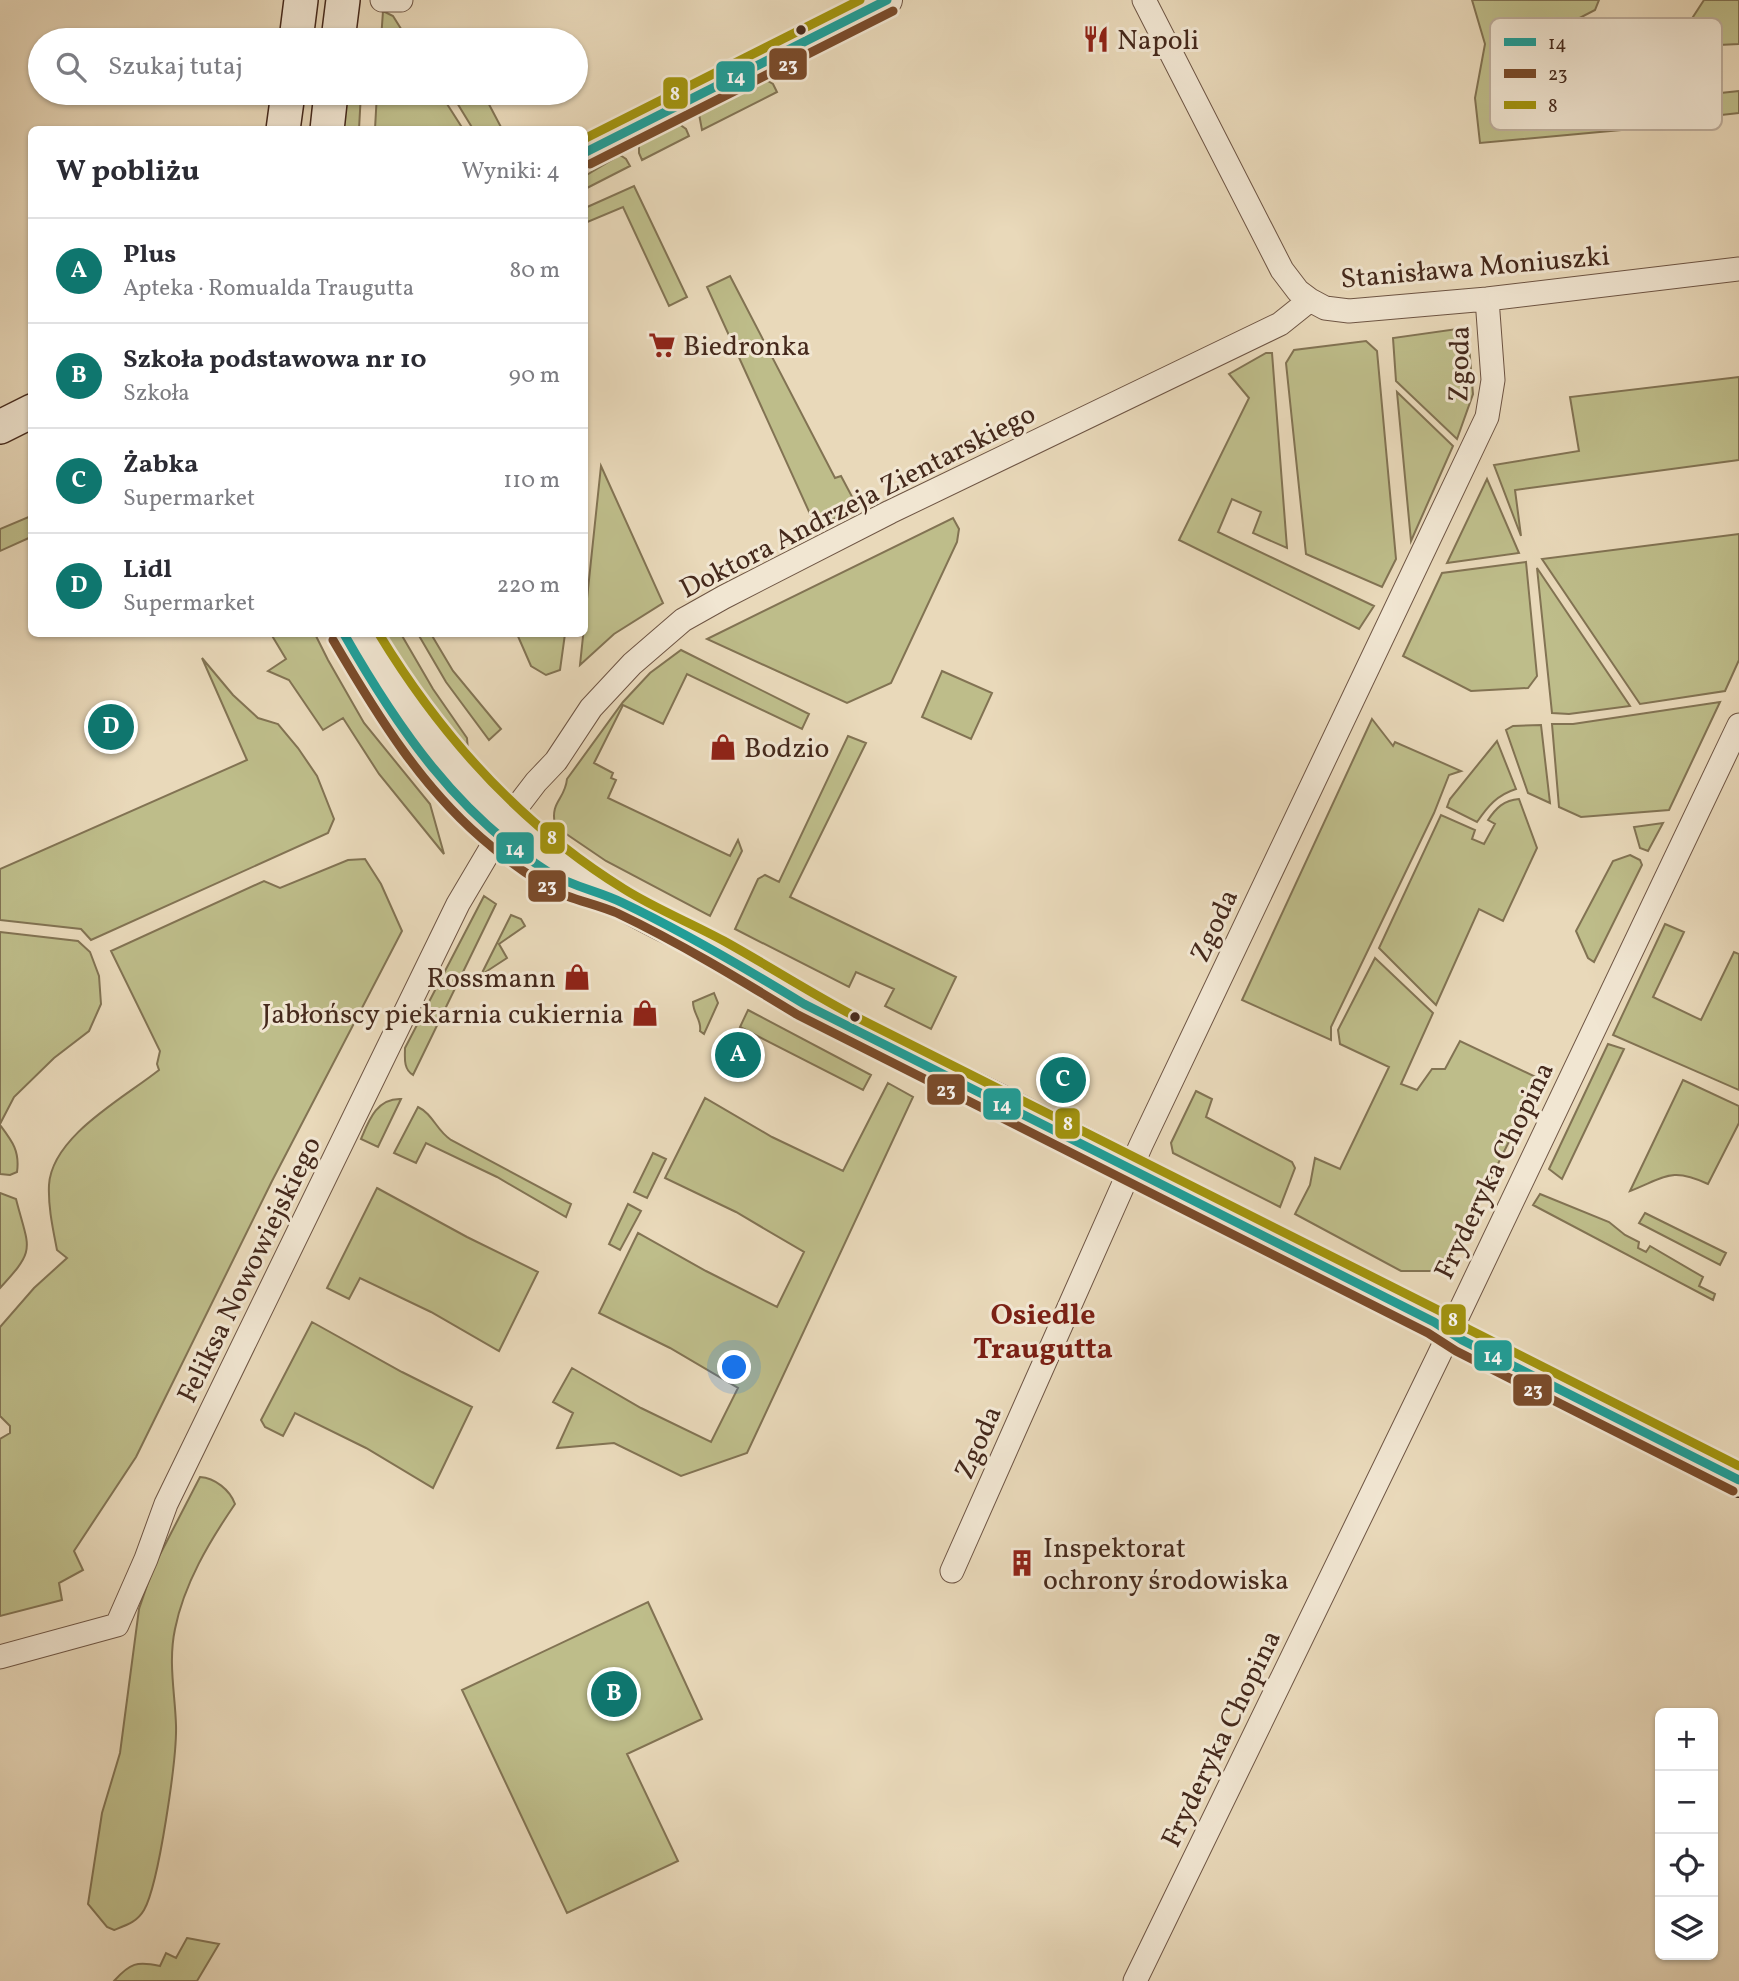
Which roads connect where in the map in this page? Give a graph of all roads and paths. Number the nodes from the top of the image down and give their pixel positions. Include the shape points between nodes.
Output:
1 (301, 0) edge
2 (343, 0) edge
3 (382, 0) edge
4 (401, 0) edge
5 (887, 0) edge
6 (1144, 0) edge
7 (298, 28) edge
8 (340, 28) edge
9 (286, 105) edge
10 (330, 105) edge
11 (284, 126) edge
12 (327, 126) edge
13 (588, 151) edge
14 (1739, 269) edge
15 (1488, 299) junction
16 (1310, 300) junction
17 (28, 413) edge
18 (0, 427) edge
19 (346, 637) edge
20 (367, 637) edge
21 (1739, 725) edge
22 (505, 827) junction
23 (1131, 1168) junction
24 (1449, 1332) junction
25 (1739, 1480) edge
26 (953, 1571) dead end
27 (0, 1657) edge
28 (1135, 1981) edge

1 - 7 main road
2 - 8 main road
3 - 4 street
5 - 13 street
6 - 16 street, Stanisława Moniuszki via 1282,270
9 - 11 main road
10 - 12 main road
14 - 15 street, Stanisława Moniuszki
15 - 16 street, Stanisława Moniuszki via 1349,311 1325,308
15 - 23 street, Zgoda via 1493,380 1487,417
16 - 22 street, Doktora Andrzeja Zientarskiego via 1280,324 890,512 683,621 632,664 591,708
17 - 18 main road
19 - 22 main road via 411,743 465,805
20 - 22 main road via 423,724
21 - 24 street, Fryderyka Chopina
22 - 23 main road via 526,858 571,884 620,901 713,949 804,1004
22 - 27 street, Feliksa Nowowiejskiego via 458,904 166,1504 117,1625
23 - 24 main road
23 - 26 street, Zgoda
24 - 25 main road
24 - 28 street, Fryderyka Chopina

